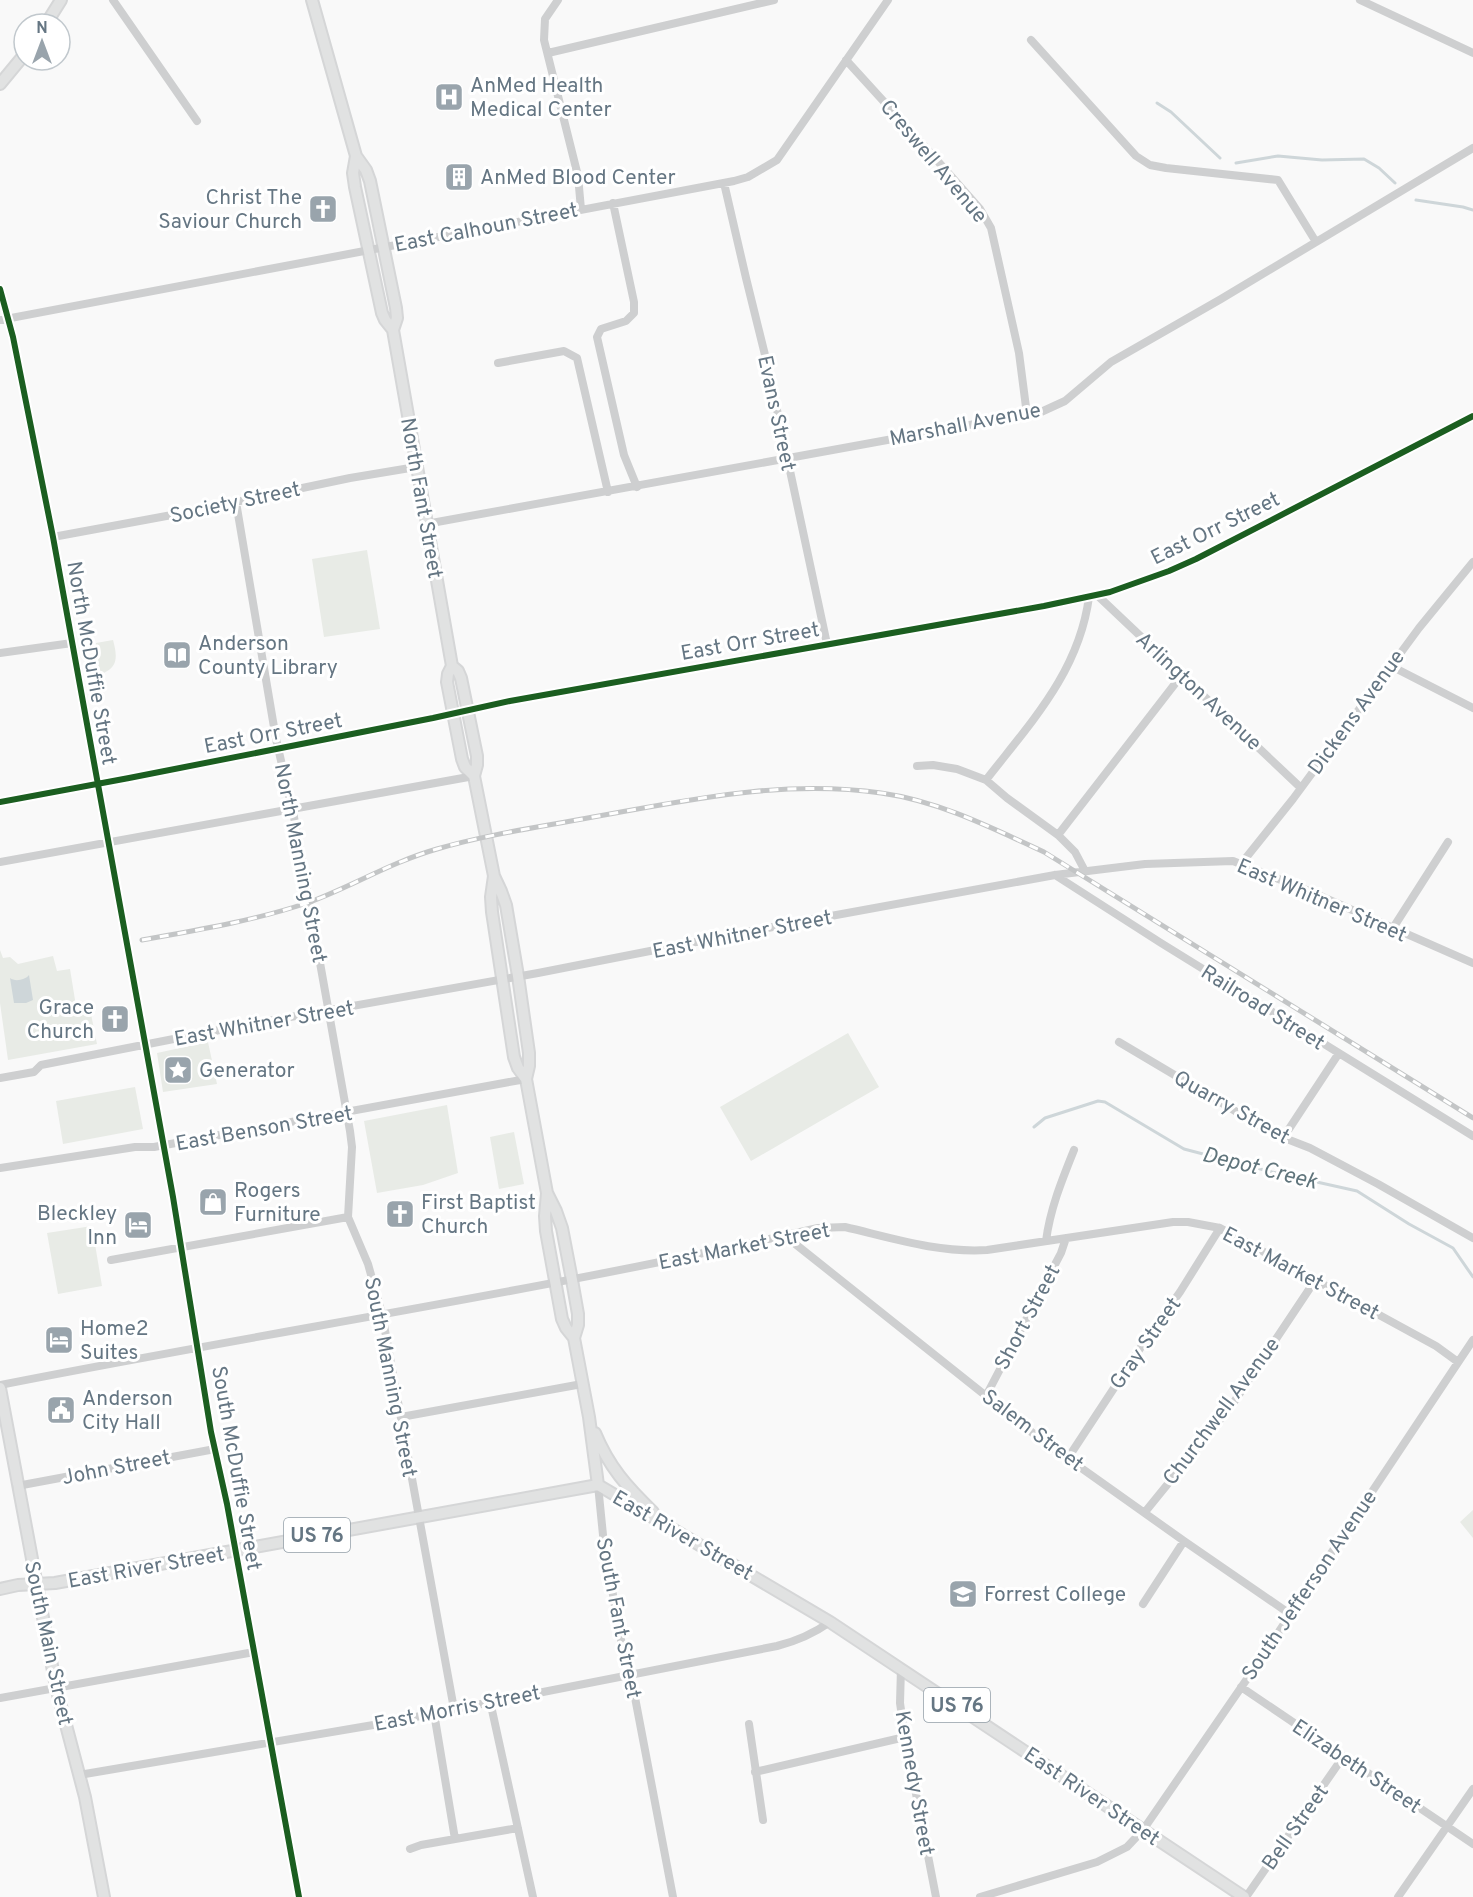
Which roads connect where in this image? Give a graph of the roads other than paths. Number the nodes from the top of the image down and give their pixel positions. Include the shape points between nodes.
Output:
1 (113, 0) edge
2 (312, 0) edge
3 (558, 0) edge
4 (774, 0) edge
5 (888, 0) edge
6 (1360, 0) edge
7 (1031, 40) dead end
8 (548, 53) junction
9 (1473, 53) edge
10 (846, 60) junction
11 (12, 70) edge
12 (0, 84) edge
13 (197, 121) dead end
14 (1473, 148) edge
15 (356, 156) junction
16 (724, 183) junction
17 (613, 203) junction
18 (581, 209) junction
19 (1316, 242) junction
20 (385, 247) junction
21 (370, 250) junction
22 (0, 289) edge
23 (4, 320) edge
24 (393, 330) junction
25 (498, 363) dead end
26 (1027, 415) junction
27 (1473, 416) edge
28 (787, 458) junction
29 (417, 467) junction
30 (637, 487) junction
31 (608, 492) junction
32 (236, 502) junction
33 (426, 524) junction
34 (53, 537) junction
35 (1473, 562) edge
36 (1093, 596) junction
37 (72, 643) junction
38 (827, 644) junction
39 (0, 653) edge
40 (452, 666) junction
41 (1391, 666) junction
42 (1181, 676) junction
43 (1473, 708) edge
44 (467, 710) junction
45 (453, 713) junction
46 (279, 748) junction
47 (916, 766) dead end
48 (474, 776) junction
49 (986, 780) junction
50 (97, 784) junction
51 (1301, 788) junction
52 (0, 802) edge
53 (292, 809) junction
54 (1058, 835) junction
55 (108, 842) junction
56 (1448, 842) dead end
57 (0, 862) edge
58 (1241, 864) junction
59 (1085, 871) junction
60 (1055, 875) junction
61 (494, 876) junction
62 (1393, 928) junction
63 (1473, 963) edge
64 (518, 976) junction
65 (502, 980) junction
66 (329, 1011) junction
67 (1119, 1042) dead end
68 (146, 1045) junction
69 (1339, 1053) junction
70 (0, 1078) edge
71 (526, 1079) junction
72 (347, 1112) junction
73 (1473, 1136) edge
74 (1284, 1138) junction
75 (164, 1145) junction
76 (1074, 1150) dead end
77 (0, 1168) edge
78 (547, 1193) junction
79 (348, 1217) junction
80 (1220, 1228) junction
81 (784, 1235) junction
82 (1066, 1238) junction
83 (1473, 1238) edge
84 (1046, 1241) junction
85 (182, 1247) junction
86 (111, 1260) dead end
87 (1316, 1279) junction
88 (572, 1280) junction
89 (555, 1283) junction
90 (382, 1314) junction
91 (574, 1338) junction
92 (1472, 1344) edge
93 (198, 1347) junction
94 (1458, 1362) junction
95 (582, 1384) junction
96 (0, 1386) edge
97 (986, 1396) junction
98 (401, 1417) junction
99 (589, 1417) junction
100 (215, 1449) junction
101 (1068, 1458) junction
102 (598, 1485) junction
103 (17, 1486) junction
104 (1145, 1512) junction
105 (418, 1517) junction
106 (664, 1523) junction
107 (1184, 1541) junction
108 (235, 1550) junction
109 (36, 1585) junction
110 (0, 1588) edge
111 (1143, 1604) dead end
112 (1290, 1614) junction
113 (830, 1622) junction
114 (254, 1652) junction
115 (902, 1668) junction
116 (628, 1674) junction
117 (56, 1687) junction
118 (1241, 1687) junction
119 (0, 1698) edge
120 (490, 1701) junction
121 (454, 1709) junction
122 (434, 1713) junction
123 (749, 1724) dead end
124 (905, 1737) junction
125 (270, 1742) junction
126 (1343, 1757) junction
127 (755, 1772) junction
128 (79, 1775) junction
129 (1473, 1789) edge
130 (763, 1820) dead end
131 (1447, 1826) junction
132 (518, 1828) junction
133 (1143, 1830) junction
134 (455, 1839) junction
135 (1473, 1844) edge
136 (410, 1849) dead end
137 (104, 1897) edge
138 (299, 1897) edge
139 (533, 1897) edge
140 (673, 1897) edge
141 (936, 1897) edge
142 (980, 1897) edge
143 (1245, 1897) edge
144 (1398, 1897) edge

1 - 13 street
2 - 15 main road, North Fant Street
3 - 8 street via 545,19
4 - 8 street
5 - 10 street, East Calhoun Street
6 - 9 street
7 - 19 street via 1136,156 1150,165 1166,168 1278,180
8 - 18 street via 578,176
10 - 16 street, East Calhoun Street via 777,160 748,177
10 - 26 street, Creswell Avenue via 980,209 991,228 1019,353
11 - 12 main road
14 - 19 street, Marshall Avenue
15 - 20 main road, North Fant Street via 370,181
15 - 21 main road, North Fant Street via 355,187
16 - 17 street, East Calhoun Street
16 - 28 street, Evans Street
17 - 18 street, East Calhoun Street
17 - 30 street via 634,313 626,321 601,329 597,337 624,456
18 - 20 street, East Calhoun Street
19 - 26 street, Marshall Avenue via 1111,362 1065,401
20 - 21 street, East Calhoun Street
20 - 24 main road, North Fant Street via 397,318
21 - 23 street, East Calhoun Street
21 - 24 main road, North Fant Street via 382,313
22 - 23 street, North McDuffie Street
23 - 34 street, North McDuffie Street via 24,391
24 - 29 main road, North Fant Street
25 - 31 street via 564,351 577,358
26 - 28 street, Marshall Avenue
27 - 36 street, East Orr Street via 1196,559
28 - 30 street, Marshall Avenue
28 - 38 street, Evans Street
29 - 32 street, Society Street
29 - 33 main road, North Fant Street
30 - 31 street, Marshall Avenue
31 - 33 street, Marshall Avenue
32 - 34 street, Society Street
32 - 46 street, North Manning Street
33 - 40 main road, North Fant Street
34 - 37 street, North McDuffie Street
35 - 41 street, Dickens Avenue
36 - 38 street, East Orr Street
36 - 42 street, Arlington Avenue
36 - 49 street via 1066,671
37 - 39 street
37 - 50 street, North McDuffie Street
38 - 44 street, East Orr Street
40 - 44 main road, North Fant Street via 461,678
40 - 45 main road, North Fant Street via 447,682
41 - 43 street
41 - 51 street, Dickens Avenue
42 - 51 street, Arlington Avenue
42 - 54 street
44 - 45 street, East Orr Street
44 - 48 main road, North Fant Street via 477,756
45 - 46 street, East Orr Street
45 - 48 main road, North Fant Street via 462,759
46 - 50 street, East Orr Street
46 - 53 street, North Manning Street
47 - 49 street via 957,769
48 - 53 street
48 - 61 main road, North Fant Street
49 - 54 street
50 - 52 street, East Orr Street
50 - 55 street, North McDuffie Street
51 - 58 street, Dickens Avenue
53 - 55 street
53 - 66 street, North Manning Street
54 - 59 street via 1075,852
55 - 57 street
55 - 68 street, North McDuffie Street
56 - 62 street
58 - 59 street, East Whitner Street via 1145,864
58 - 62 street, East Whitner Street
59 - 60 street, East Whitner Street
60 - 64 street, East Whitner Street
60 - 69 street, Railroad Street
61 - 64 main road, North Fant Street via 506,905
61 - 65 main road, North Fant Street via 492,912
62 - 63 street, East Whitner Street
64 - 65 street, East Whitner Street
64 - 71 main road, South Fant Street via 529,1053
65 - 66 street, East Whitner Street
65 - 71 main road, South Fant Street via 514,1057
66 - 68 street, East Whitner Street
66 - 72 street, South Manning Street
67 - 74 street, Quarry Street
68 - 70 street, East Whitner Street via 41,1065 34,1072
68 - 75 street, South McDuffie Street
69 - 73 street, Railroad Street
69 - 74 street
71 - 72 street, East Benson Street
71 - 78 main road, South Fant Street
72 - 75 street, East Benson Street
72 - 79 street, South Manning Street via 352,1147
74 - 83 street, Quarry Street via 1310,1148
75 - 77 street, East Benson Street
75 - 85 street, South McDuffie Street
76 - 84 street, Short Street via 1056,1197
78 - 88 main road, South Fant Street via 561,1228
78 - 89 main road, South Fant Street via 544,1216
79 - 85 street
79 - 90 street, South Manning Street via 368,1264
80 - 82 street, East Market Street via 1173,1222
80 - 87 street, East Market Street
80 - 101 street, Gray Street
81 - 84 street, East Market Street via 845,1227 960,1251
81 - 88 street, East Market Street
81 - 97 street, Salem Street
82 - 84 street, East Market Street
82 - 97 street, Short Street
85 - 86 street
85 - 93 street, South McDuffie Street
87 - 94 street, East Market Street
87 - 104 street, Churchwell Avenue via 1232,1405
88 - 89 street, East Market Street
88 - 91 main road, South Fant Street via 578,1314
89 - 90 street, East Market Street
89 - 91 main road, South Fant Street via 562,1319
90 - 93 street, East Market Street
90 - 98 street, South Manning Street
91 - 95 main road, South Fant Street
92 - 94 street, South Jefferson Avenue
93 - 96 street, East Market Street
93 - 100 street, South McDuffie Street
94 - 112 street, South Jefferson Avenue
95 - 98 street
95 - 99 main road, South Fant Street
96 - 103 main road, South Main Street
97 - 101 street, Salem Street
98 - 105 street, South Manning Street
99 - 102 main road, South Fant Street
99 - 106 main road via 620,1479
100 - 103 street, John Street
100 - 108 street, South McDuffie Street
101 - 104 street, Salem Street
102 - 105 main road, East River Street / US 76
102 - 106 main road, East River Street / US 76
102 - 116 street, South Fant Street via 604,1545
103 - 109 main road, South Main Street
104 - 107 street, Salem Street
105 - 108 main road, East River Street / US 76
105 - 121 street, South Manning Street
106 - 113 main road, East River Street / US 76
107 - 111 street
107 - 112 street, Salem Street
108 - 109 main road, East River Street / US 76
108 - 114 street, South McDuffie Street
109 - 110 main road, US 76
109 - 117 main road, South Main Street
112 - 118 street, South Jefferson Avenue
113 - 115 main road, East River Street / US 76
113 - 116 street, East Morris Street via 799,1640 777,1646
114 - 117 street
114 - 125 street, South McDuffie Street
115 - 124 street, Kennedy Street via 900,1703
115 - 133 main road, East River Street / US 76
116 - 120 street, East Morris Street
116 - 140 street, South Fant Street
117 - 119 street
117 - 128 main road, South Main Street
118 - 126 street, Elizabeth Street
118 - 133 street, South Jefferson Avenue
120 - 121 street, East Morris Street
120 - 132 street
121 - 122 street, East Morris Street
122 - 125 street, East Morris Street
122 - 134 street
123 - 127 street
124 - 127 street
124 - 141 street, Kennedy Street
125 - 128 street, East Morris Street
125 - 138 street, South McDuffie Street
126 - 131 street, Elizabeth Street
126 - 143 street, Bell Street
127 - 130 street
128 - 137 main road, South Main Street
129 - 131 street
131 - 135 street, Elizabeth Street
131 - 144 street
132 - 134 street
132 - 139 street
133 - 142 street, South Jefferson Avenue via 1126,1847 1097,1862
133 - 143 main road, East River Street / US 76
134 - 136 street

